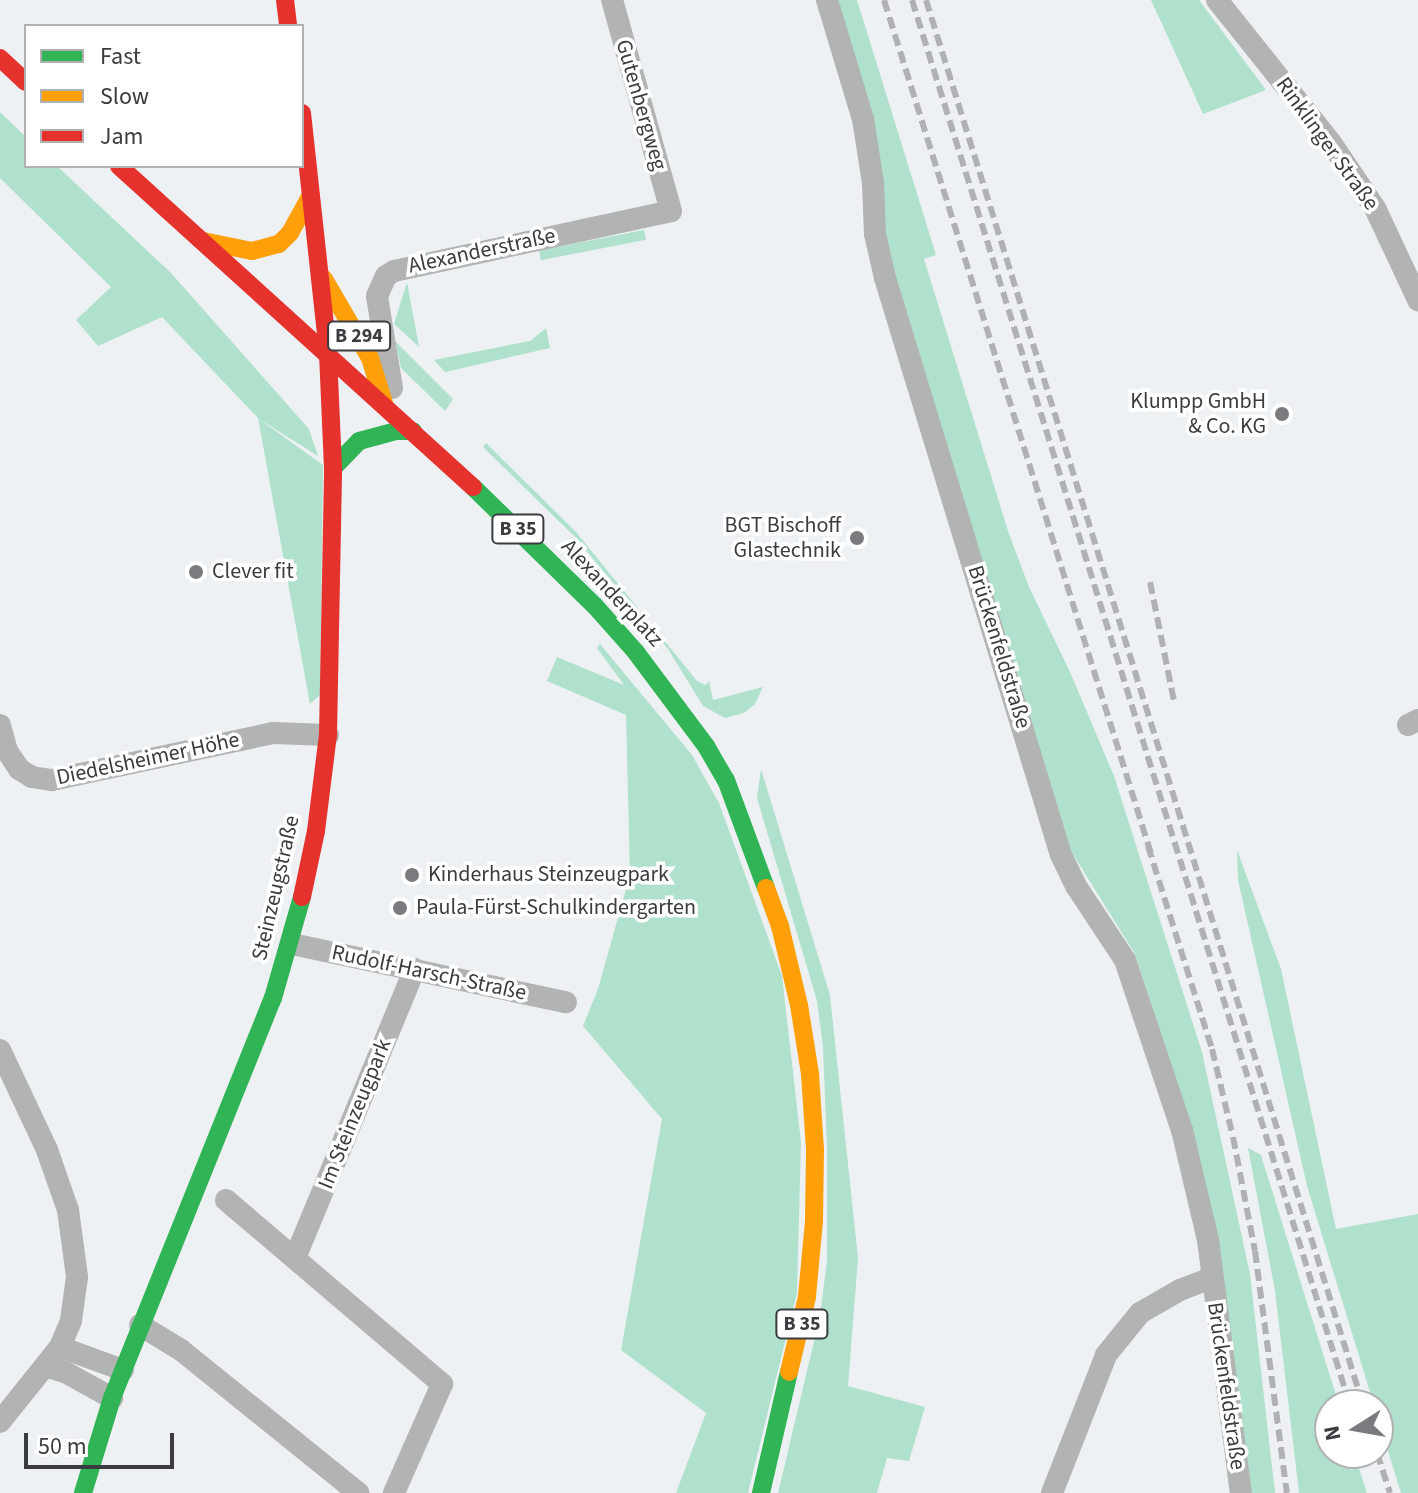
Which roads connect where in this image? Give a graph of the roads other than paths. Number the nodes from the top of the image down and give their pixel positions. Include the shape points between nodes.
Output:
1 (285, 0) edge
2 (612, 0) edge
3 (827, 0) edge
4 (1217, 0) edge
5 (288, 24) edge
6 (0, 58) edge
7 (24, 80) edge
8 (304, 131) edge
9 (121, 168) edge
10 (311, 195) junction
11 (671, 211) joint
12 (203, 241) junction
13 (322, 275) junction
14 (1418, 300) edge
15 (328, 353) junction
16 (389, 408) junction
17 (413, 431) junction
18 (333, 468) junction
19 (0, 725) edge
20 (328, 735) junction
21 (292, 944) junction
22 (415, 969) junction
23 (566, 1002) dead end
24 (0, 1050) edge
25 (226, 1200) dead end
26 (295, 1258) junction
27 (1212, 1278) junction
28 (140, 1325) junction
29 (60, 1347) junction
30 (45, 1366) junction
31 (123, 1370) junction
32 (112, 1398) junction
33 (0, 1422) edge
34 (346, 1489) edge
35 (83, 1493) edge
36 (394, 1493) edge
37 (761, 1493) edge
38 (1052, 1493) edge
39 (1241, 1493) edge

1 - 5 main road
2 - 11 street, Gutenbergweg
3 - 27 street, Brückenfeldstraße via 863,119 885,278 1061,855 1125,960 1162,1065 1200,1198
4 - 14 street, Rinklinger Straße via 1331,143 1375,208
6 - 7 main road
8 - 10 main road, B 294
9 - 12 main road, B 35
10 - 12 main road via 279,244 252,251
10 - 13 main road, B 294
11 - 16 street, Alexanderstraße via 408,266 386,276 377,296
12 - 15 main road, B 35
13 - 15 main road, B 294
13 - 16 main road, B 294 via 360,336
15 - 16 main road, Alexanderplatz / B 35
15 - 18 main road, Steinzeugstraße
16 - 17 main road, Alexanderplatz / B 35
17 - 18 main road via 359,441
17 - 37 main road, Alexanderplatz / B 35 via 595,606 706,746 726,780 780,926 810,1074 814,1193 807,1297
18 - 20 main road, Steinzeugstraße
19 - 20 street, Diedelsheimer Höhe via 19,769 52,780 273,733
20 - 21 main road, Steinzeugstraße via 316,831
21 - 22 street, Rudolf-Harsch-Straße
21 - 28 main road, Steinzeugstraße
22 - 23 street, Rudolf-Harsch-Straße
22 - 26 street, Im Steinzeugpark
24 - 29 street via 47,1150 68,1210 77,1277 71,1321
25 - 26 street
26 - 36 street via 442,1384
27 - 38 street, Brückenfeldstraße via 1140,1313 1106,1355
27 - 39 street, Brückenfeldstraße
28 - 31 main road, Steinzeugstraße
28 - 34 street via 181,1350
29 - 30 street
29 - 31 street
30 - 32 street
30 - 33 street
31 - 32 main road, Steinzeugstraße
32 - 35 main road, Steinzeugstraße

